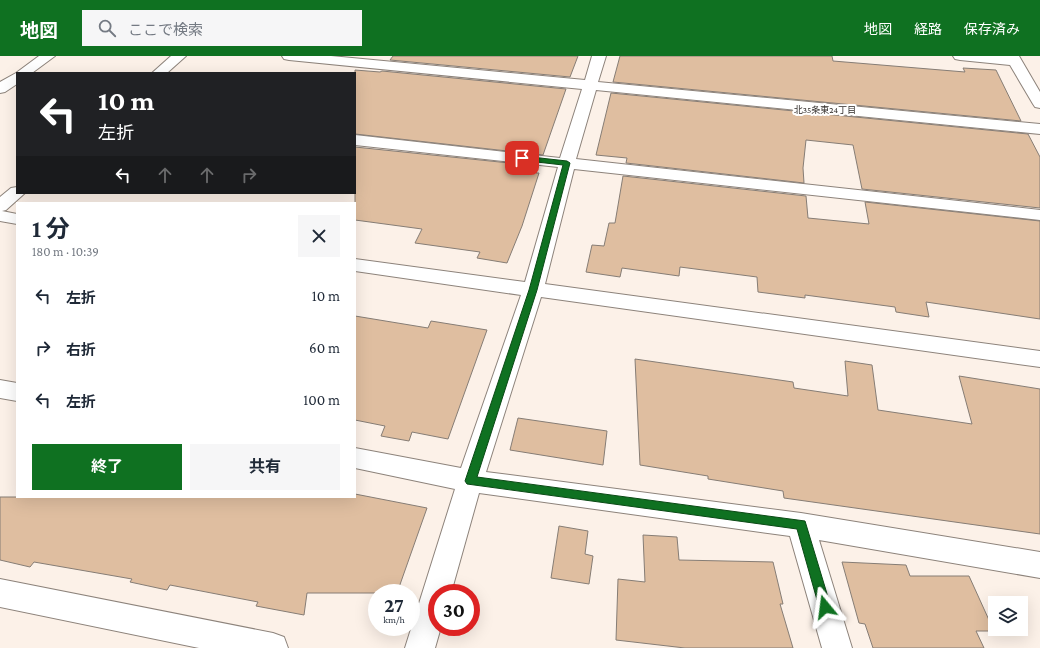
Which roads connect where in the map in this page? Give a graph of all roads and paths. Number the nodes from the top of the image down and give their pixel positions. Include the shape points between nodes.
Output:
1 (48, 56) edge
2 (179, 56) edge
3 (289, 56) edge
4 (599, 56) edge
5 (960, 56) edge
6 (1014, 58) edge
7 (24, 72) edge
8 (160, 72) edge
9 (16, 78) edge
10 (590, 85) junction
11 (0, 89) edge
12 (1040, 104) edge
13 (1040, 129) edge
14 (356, 140) edge
15 (567, 163) junction
16 (16, 193) edge
17 (0, 206) edge
18 (1040, 215) edge
19 (0, 216) edge
20 (16, 219) edge
21 (356, 265) edge
22 (533, 290) junction
23 (1040, 359) edge
24 (0, 389) edge
25 (16, 392) edge
26 (356, 458) edge
27 (470, 481) junction
28 (801, 525) junction
29 (1040, 565) edge
30 (0, 594) edge
31 (273, 648) edge
32 (420, 648) edge
33 (837, 648) edge

1 - 7 street
2 - 8 street
3 - 10 street
4 - 10 street
5 - 6 street
6 - 12 street
9 - 11 street
10 - 13 street
10 - 15 street
14 - 15 street
15 - 18 street
15 - 22 street
16 - 17 street
19 - 20 street
21 - 22 street
22 - 23 street
22 - 27 street
24 - 25 street
26 - 27 street
27 - 28 street
27 - 32 street
28 - 29 street
28 - 33 street
30 - 31 street

